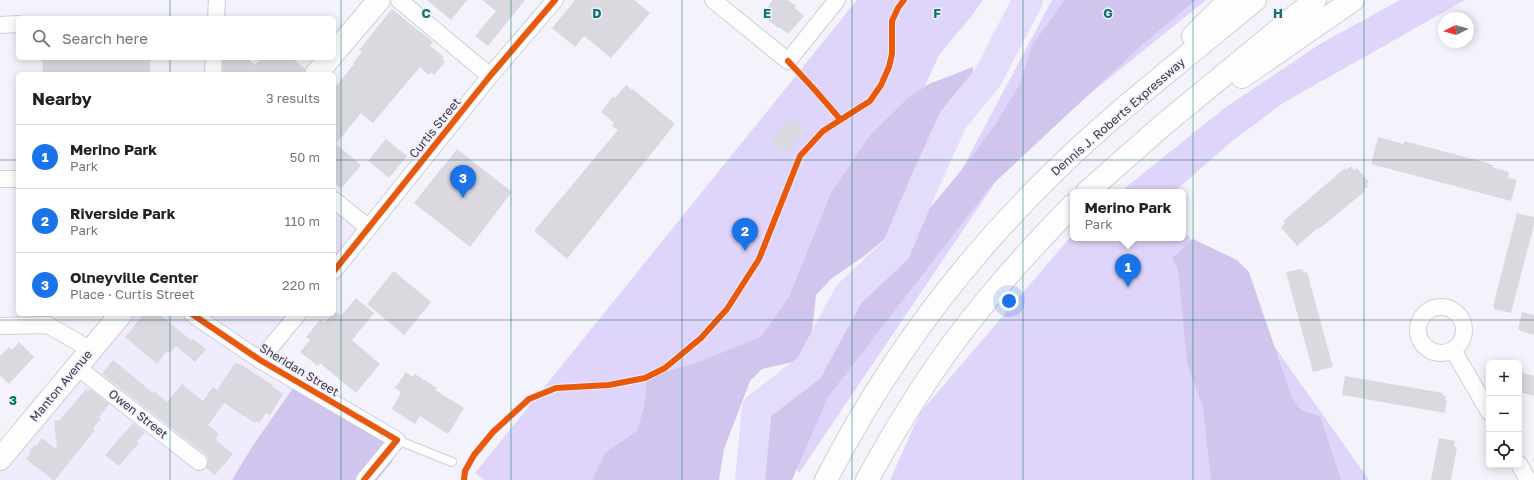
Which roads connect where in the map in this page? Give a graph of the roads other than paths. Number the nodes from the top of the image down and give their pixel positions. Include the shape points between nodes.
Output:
1 (217, 0) edge
2 (379, 0) edge
3 (399, 0) edge
4 (555, 0) edge
5 (713, 0) edge
6 (837, 0) edge
7 (1229, 0) edge
8 (1256, 0) edge
9 (1315, 0) edge
10 (1353, 0) edge
11 (216, 16) edge
12 (16, 24) edge
13 (0, 25) edge
14 (336, 51) edge
15 (214, 60) edge
16 (328, 60) edge
17 (213, 72) edge
18 (318, 72) edge
19 (490, 76) junction
20 (1103, 126) junction
21 (1117, 165) junction
22 (0, 179) edge
23 (16, 179) edge
24 (1090, 189) edge
25 (336, 202) edge
26 (1070, 208) edge
27 (369, 228) junction
28 (336, 268) edge
29 (118, 316) edge
30 (195, 316) edge
31 (296, 316) edge
32 (0, 326) edge
33 (91, 350) junction
34 (1453, 350) dead end
35 (260, 360) junction
36 (77, 367) junction
37 (1486, 407) edge
38 (397, 440) junction
39 (0, 458) edge
40 (199, 462) dead end
41 (452, 462) dead end
42 (1521, 468) edge
43 (364, 480) edge
44 (826, 480) edge
45 (868, 480) edge
46 (1528, 480) edge

1 - 11 street
2 - 14 main road
3 - 19 street
4 - 19 street, Curtis Street
5 - 6 street via 788,62
7 - 20 main road
8 - 20 main road, Dennis J. Roberts Expressway
9 - 21 main road
10 - 21 main road
12 - 13 street
15 - 17 street
16 - 18 main road
19 - 27 street, Curtis Street
20 - 44 main road, Dennis J. Roberts Expressway via 1016,211 936,304 879,386
21 - 24 main road
22 - 23 street
25 - 27 street
26 - 45 main road via 1013,269 957,338 907,410
27 - 28 street, Curtis Street
29 - 33 main road, Manton Avenue
30 - 35 street, Sheridan Street
31 - 35 street
32 - 33 street via 48,325
33 - 36 main road, Manton Avenue
34 - 37 street
35 - 38 street, Sheridan Street
36 - 39 main road, Manton Avenue
36 - 40 street, Owen Street
38 - 41 lane
38 - 43 street
42 - 46 street

